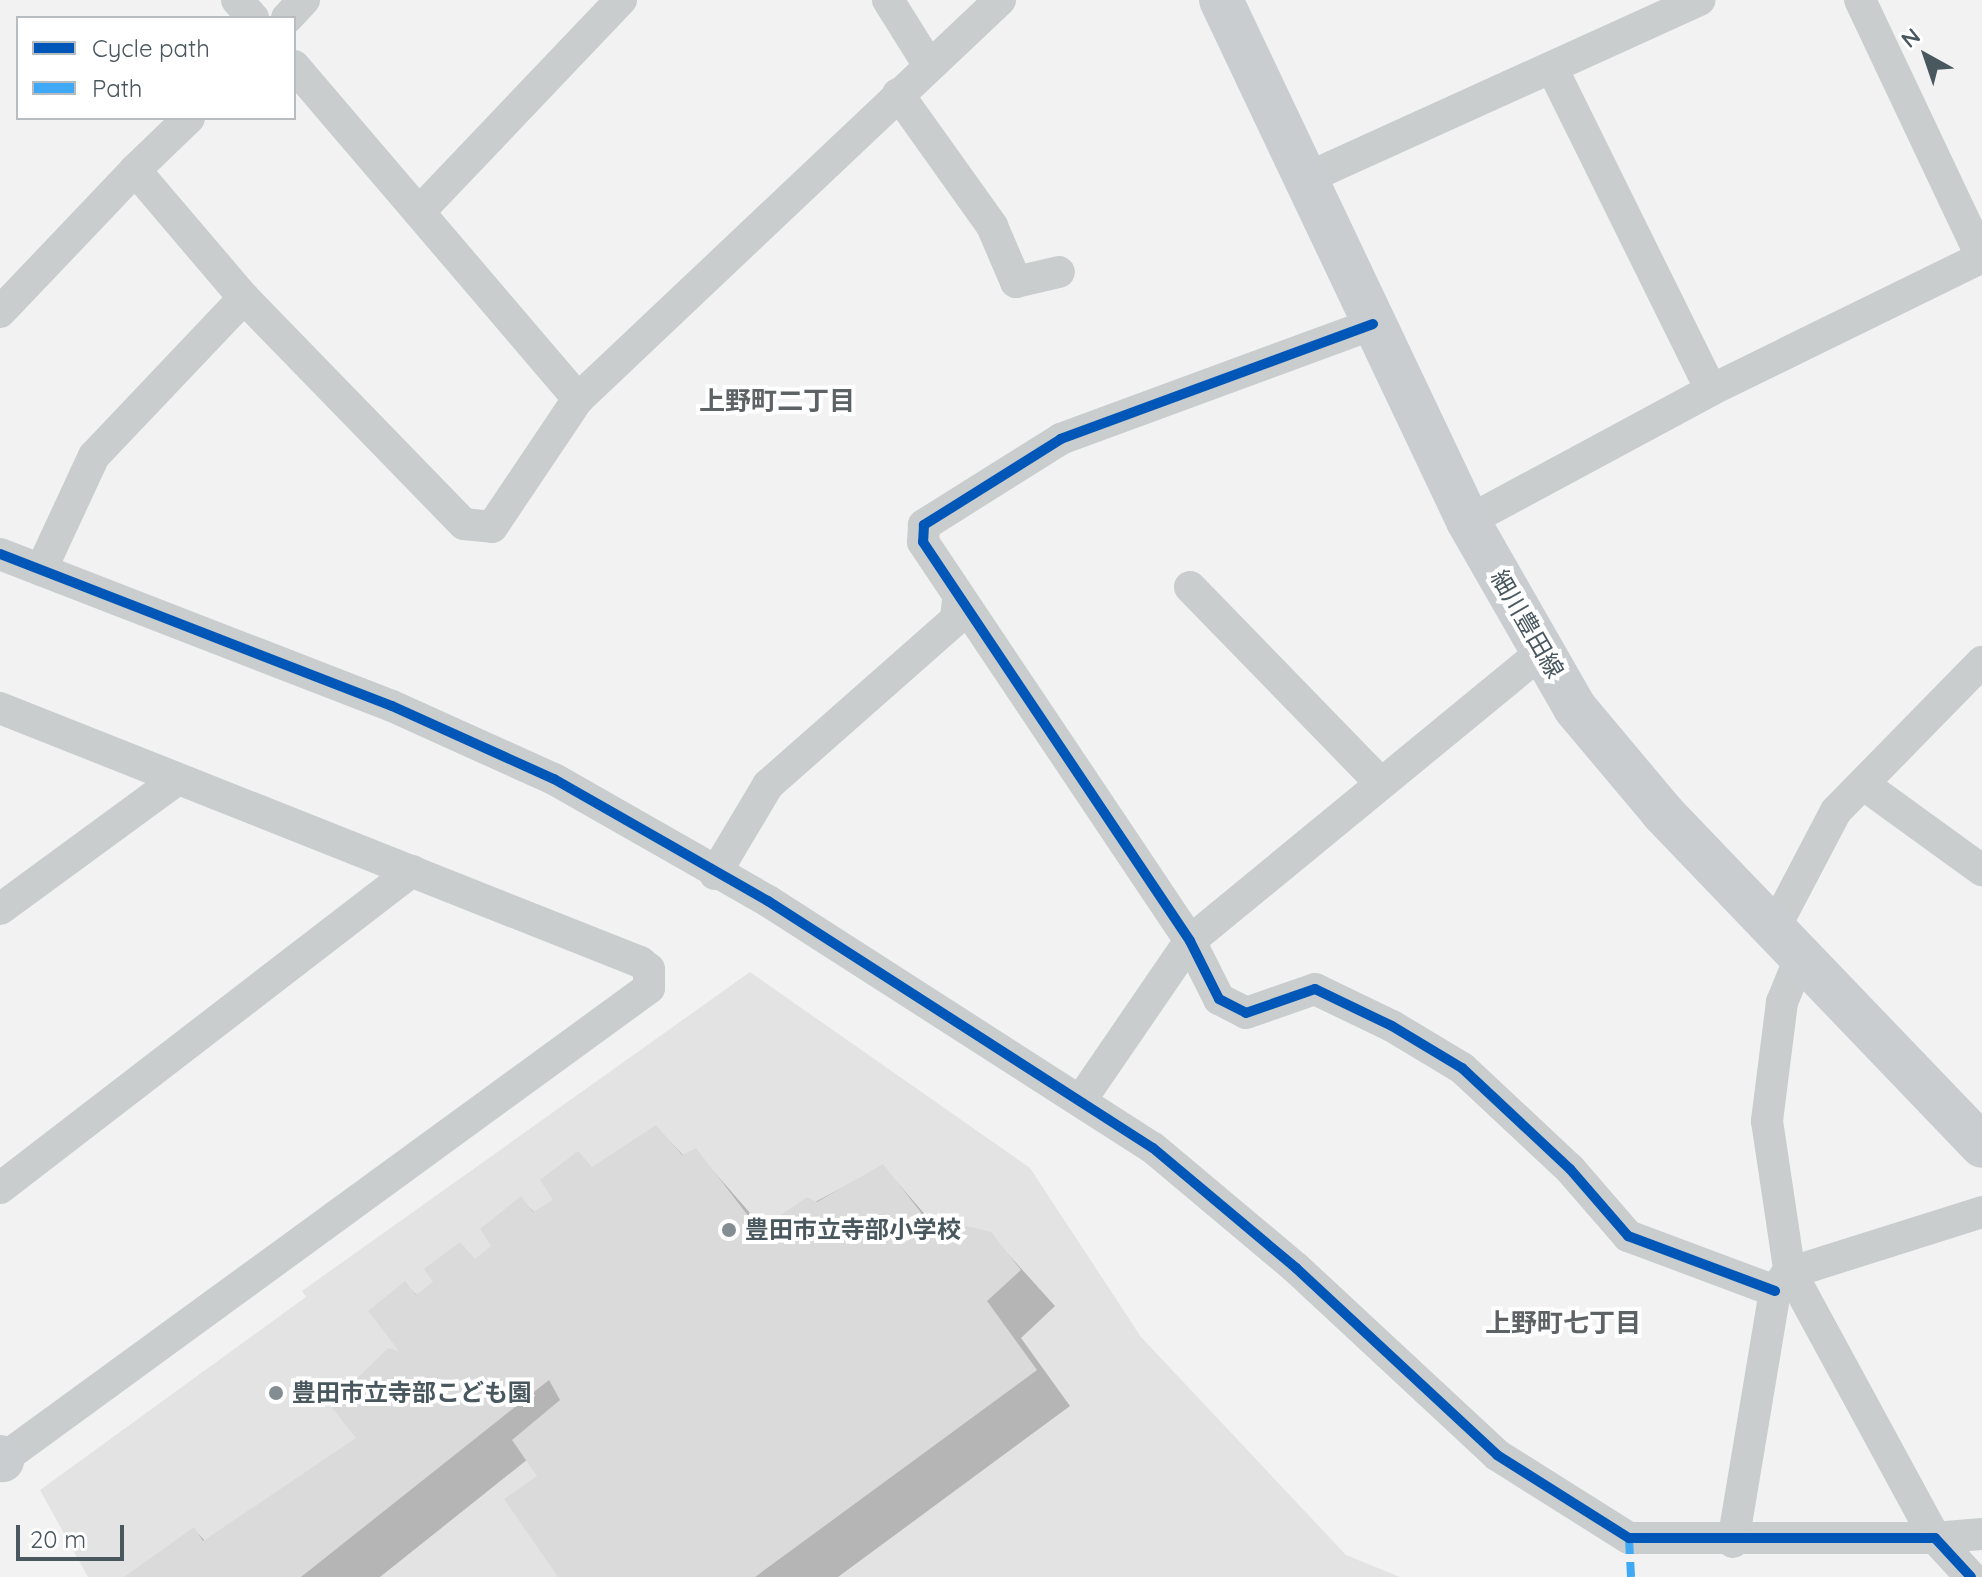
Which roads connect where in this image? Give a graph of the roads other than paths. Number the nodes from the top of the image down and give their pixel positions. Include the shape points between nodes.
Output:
1 (237, 0) edge
2 (304, 0) edge
3 (621, 0) edge
4 (888, 0) edge
5 (1000, 0) edge
6 (1221, 0) edge
7 (1699, 0) edge
8 (1860, 0) edge
9 (251, 16) edge
10 (289, 16) edge
11 (928, 64) junction
12 (296, 68) edge
13 (1552, 68) junction
14 (898, 94) junction
15 (187, 120) edge
16 (135, 170) junction
17 (1307, 178) junction
18 (419, 212) junction
19 (1982, 258) edge
20 (1059, 272) dead end
21 (244, 298) junction
22 (0, 312) edge
23 (1373, 324) junction
24 (1711, 390) junction
25 (578, 399) junction
26 (1468, 521) junction
27 (0, 554) edge
28 (41, 570) junction
29 (1190, 587) dead end
30 (958, 601) junction
31 (1542, 652) junction
32 (1982, 662) edge
33 (0, 708) edge
34 (176, 780) junction
35 (1378, 780) junction
36 (1863, 784) junction
37 (1982, 870) edge
38 (412, 871) junction
39 (715, 874) junction
40 (0, 909) edge
41 (1190, 941) junction
42 (1787, 944) junction
43 (1083, 1097) junction
44 (1982, 1146) edge
45 (0, 1188) edge
46 (1982, 1212) edge
47 (1785, 1277) junction
48 (1, 1459) edge
49 (1982, 1534) edge
50 (1935, 1538) junction
51 (1733, 1542) junction
52 (1971, 1577) edge

1 - 9 street
2 - 10 street
3 - 18 street
4 - 11 street
5 - 11 street
6 - 17 main road, 細川豊田線
7 - 13 street
8 - 19 street
11 - 14 street
12 - 18 street
13 - 17 street
13 - 24 street
14 - 20 street via 992,226 1016,282
14 - 25 street
15 - 16 street
16 - 21 street
16 - 22 street
17 - 23 main road, 細川豊田線
18 - 25 street
19 - 24 street
21 - 25 street via 472,527 492,527
21 - 28 street via 94,456
23 - 26 main road, 細川豊田線
23 - 30 street via 1061,439 924,525 923,542
24 - 26 street
26 - 31 main road, 細川豊田線
27 - 28 street
28 - 39 street via 505,757
29 - 35 street
30 - 39 street via 956,619 768,785
30 - 41 street
31 - 35 street
31 - 42 main road, 細川豊田線 via 1585,720
32 - 36 street
33 - 34 street
34 - 38 street
34 - 40 street
35 - 41 street
36 - 37 street
36 - 42 street via 1836,811
38 - 45 street
38 - 48 street via 640,962 649,969 649,988
39 - 43 street
41 - 43 street
41 - 47 street via 1219,999 1246,1013 1315,989 1462,1068 1570,1169 1628,1236
42 - 44 main road, 細川豊田線
42 - 47 street via 1767,1121
43 - 51 street via 1296,1268 1497,1455 1629,1538
46 - 47 street
47 - 50 street
47 - 51 street
49 - 50 street
50 - 51 street
50 - 52 street

